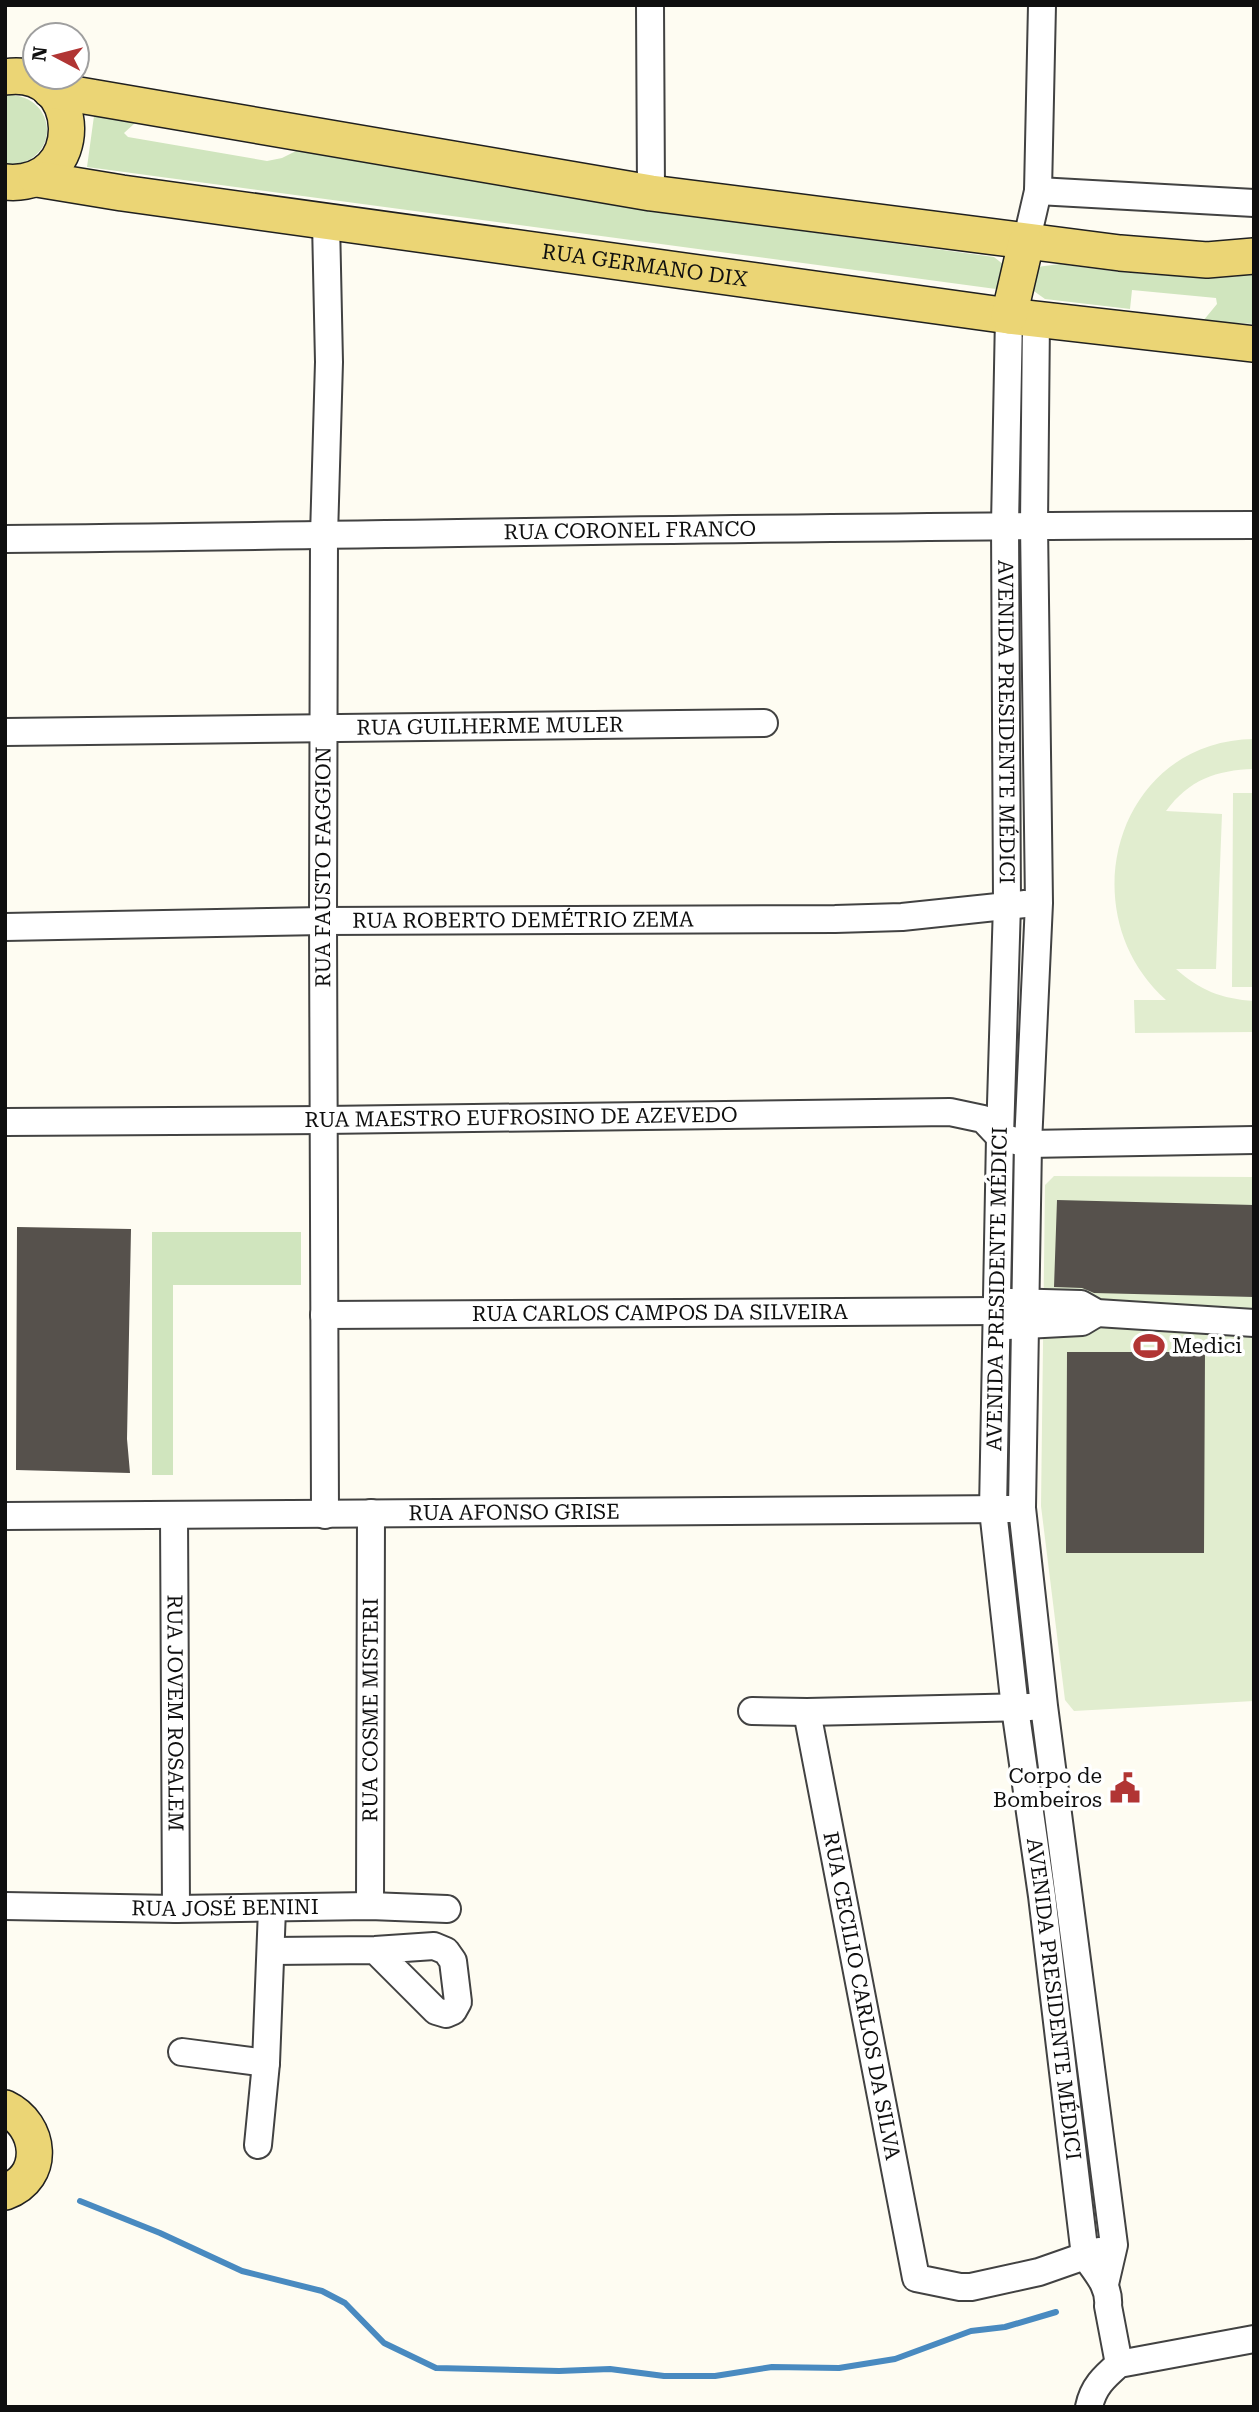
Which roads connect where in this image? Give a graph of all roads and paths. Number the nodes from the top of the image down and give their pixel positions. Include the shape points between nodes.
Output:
1 (650, 5) edge
2 (1042, 5) edge
3 (51, 91) edge
4 (56, 91) edge
5 (14, 183) edge
6 (1038, 191) junction
7 (651, 193) junction
8 (1254, 203) edge
9 (326, 222) junction
10 (1026, 243) junction
11 (1254, 256) edge
12 (1022, 318) junction
13 (1254, 344) edge
14 (1034, 525) junction
15 (1254, 525) edge
16 (1005, 526) junction
17 (324, 536) junction
18 (5, 538) edge
19 (764, 723) dead end
20 (1005, 725) junction
21 (1035, 725) junction
22 (324, 728) junction
23 (5, 732) edge
24 (1039, 903) junction
25 (1007, 904) junction
26 (323, 921) junction
27 (5, 927) edge
28 (324, 1121) junction
29 (5, 1122) edge
30 (1000, 1137) junction
31 (1254, 1140) edge
32 (1028, 1144) junction
33 (997, 1313) junction
34 (1025, 1314) junction
35 (324, 1315) junction
36 (1254, 1323) edge
37 (1022, 1508) junction
38 (993, 1510) junction
39 (371, 1513) junction
40 (325, 1514) junction
41 (174, 1515) junction
42 (5, 1516) edge
43 (1031, 1599) junction
44 (1003, 1601) junction
45 (1044, 1706) junction
46 (1015, 1708) junction
47 (752, 1711) dead end
48 (807, 1712) junction
49 (1069, 1891) junction
50 (1042, 1896) junction
51 (5, 1906) edge
52 (370, 1906) junction
53 (176, 1909) junction
54 (272, 1909) junction
55 (447, 1909) dead end
56 (375, 1950) dead end
57 (272, 1951) junction
58 (182, 2052) dead end
59 (265, 2063) junction
60 (5, 2108) edge
61 (258, 2145) dead end
62 (5, 2192) edge
63 (1114, 2245) junction
64 (1085, 2256) junction
65 (1106, 2295) junction
66 (1254, 2339) edge
67 (1119, 2364) junction
68 (1089, 2407) edge

1 - 7 street
2 - 6 street
3 - 5 main road via 67,120 62,155 51,169
4 - 7 main road
5 - 9 main road, RUA GERMANO DIX
6 - 8 street
6 - 10 street
7 - 10 main road
9 - 12 main road, RUA GERMANO DIX
9 - 17 street, RUA FAUSTO FAGGION via 329,362
10 - 11 main road via 1207,260
10 - 12 main road
12 - 13 main road, RUA GERMANO DIX
12 - 14 street, AVENIDA PRESIDENTE MÉDICI
12 - 16 street, AVENIDA PRESIDENTE MÉDICI
14 - 15 street, RUA CORONEL FRANCO
14 - 16 street, RUA CORONEL FRANCO
14 - 21 street, AVENIDA PRESIDENTE MÉDICI
16 - 17 street, RUA CORONEL FRANCO
16 - 20 street, AVENIDA PRESIDENTE MÉDICI
17 - 18 street, RUA CORONEL FRANCO
17 - 22 street, RUA FAUSTO FAGGION
19 - 22 street, RUA GUILHERME MULER
20 - 21 street
20 - 25 street, AVENIDA PRESIDENTE MÉDICI
21 - 24 street, AVENIDA PRESIDENTE MÉDICI
22 - 23 street, RUA GUILHERME MULER
22 - 26 street, RUA FAUSTO FAGGION
24 - 25 street, RUA ROBERTO DEMÉTRIO ZEMA
24 - 32 street, AVENIDA PRESIDENTE MÉDICI
25 - 26 street, RUA ROBERTO DEMÉTRIO ZEMA via 943,914 835,919
25 - 30 street, AVENIDA PRESIDENTE MÉDICI
26 - 27 street, RUA ROBERTO DEMÉTRIO ZEMA
26 - 28 street, RUA FAUSTO FAGGION
28 - 29 street, RUA MAESTRO EUFROSINO DE AZEVEDO
28 - 30 street, RUA MAESTRO EUFROSINO DE AZEVEDO via 950,1112 983,1119
28 - 35 street, RUA FAUSTO FAGGION
30 - 32 street, RUA MAESTRO EUFROSINO DE AZEVEDO
30 - 33 street, AVENIDA PRESIDENTE MÉDICI
31 - 32 street, RUA MAESTRO EUFROSINO DE AZEVEDO
32 - 34 street, AVENIDA PRESIDENTE MÉDICI
33 - 34 street, RUA CARLOS CAMPOS DA SILVEIRA
33 - 35 street, RUA CARLOS CAMPOS DA SILVEIRA
33 - 38 street, AVENIDA PRESIDENTE MÉDICI
34 - 36 street, RUA CARLOS CAMPOS DA SILVEIRA via 1082,1322 1097,1313
34 - 37 street, AVENIDA PRESIDENTE MÉDICI
35 - 40 street, RUA FAUSTO FAGGION
37 - 38 street, RUA AFONSO GRISE
37 - 43 street, AVENIDA PRESIDENTE MÉDICI
38 - 39 street, RUA AFONSO GRISE
38 - 44 street, AVENIDA PRESIDENTE MÉDICI
39 - 40 street, RUA AFONSO GRISE
39 - 52 street, RUA COSME MISTERI
40 - 41 street, RUA AFONSO GRISE
41 - 42 street, RUA AFONSO GRISE
41 - 53 street, RUA JOVEM ROSALEM
43 - 44 street
43 - 45 street, AVENIDA PRESIDENTE MÉDICI
44 - 46 street, AVENIDA PRESIDENTE MÉDICI
45 - 46 street
45 - 49 street, AVENIDA PRESIDENTE MÉDICI
46 - 48 street
46 - 50 street, AVENIDA PRESIDENTE MÉDICI
47 - 48 street
48 - 64 street, RUA CECILIO CARLOS DA SILVA via 916,2278 971,2287
49 - 50 street
49 - 63 street, AVENIDA PRESIDENTE MÉDICI
50 - 64 street, AVENIDA PRESIDENTE MÉDICI
51 - 53 street, RUA JOSÉ BENINI
52 - 54 street, RUA JOSÉ BENINI
52 - 55 street, RUA JOSÉ BENINI
53 - 54 street, RUA JOSÉ BENINI
54 - 57 street
56 - 57 street
57 - 59 street
58 - 59 street
59 - 61 street
60 - 62 main road via 27,2124 35,2152 23,2180
63 - 64 street
63 - 65 street
64 - 65 street
65 - 67 street
66 - 67 street
67 - 68 street via 1101,2378

